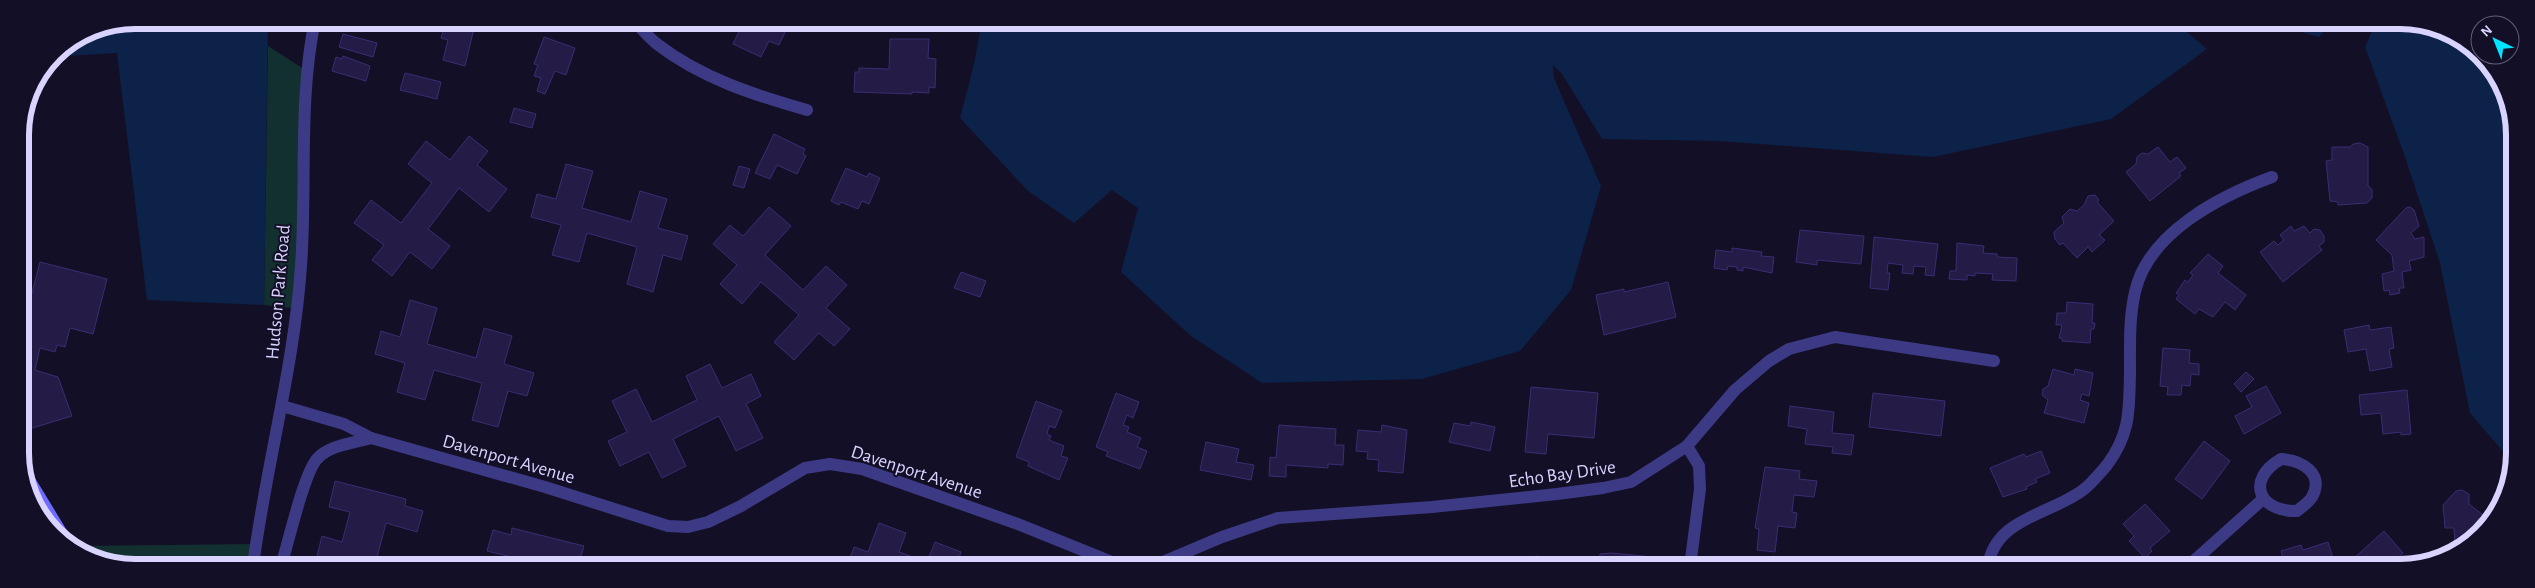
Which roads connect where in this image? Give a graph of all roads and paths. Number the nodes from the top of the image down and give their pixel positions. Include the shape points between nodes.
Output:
1 (314, 29) edge
2 (641, 29) edge
3 (807, 110) dead end
4 (2272, 176) dead end
5 (1994, 362) dead end
6 (282, 406) junction
7 (371, 438) junction
8 (1686, 446) junction
9 (35, 488) edge
10 (2264, 499) junction
11 (58, 526) edge
12 (254, 559) edge
13 (283, 559) edge
14 (1105, 559) edge
15 (1171, 559) edge
16 (1691, 559) edge
17 (1991, 559) edge
18 (2196, 559) edge

1 - 6 street, Hudson Park Road via 306,81 301,265
2 - 3 street via 656,44 710,77 758,96
4 - 17 street via 2242,187 2194,216 2173,233 2148,261 2135,290 2129,420 2122,440 2107,465 2084,490 2008,529 1996,543
5 - 8 street, Echo Bay Drive via 1835,337 1789,349 1769,361 1735,390
6 - 7 street, Davenport Avenue via 344,424
6 - 12 street, Hudson Park Road
7 - 13 street via 328,450 316,459
7 - 14 street, Davenport Avenue via 536,484 668,526 688,527 708,522 805,468 830,464 862,469 1018,524
8 - 15 street, Echo Bay Drive via 1631,482 1441,506 1278,518
8 - 16 street via 1700,466
9 - 11 main road
10 - 10 street via 2275,508 2298,511 2313,496 2313,474 2306,464 2281,460 2262,475 2259,485
10 - 18 street

